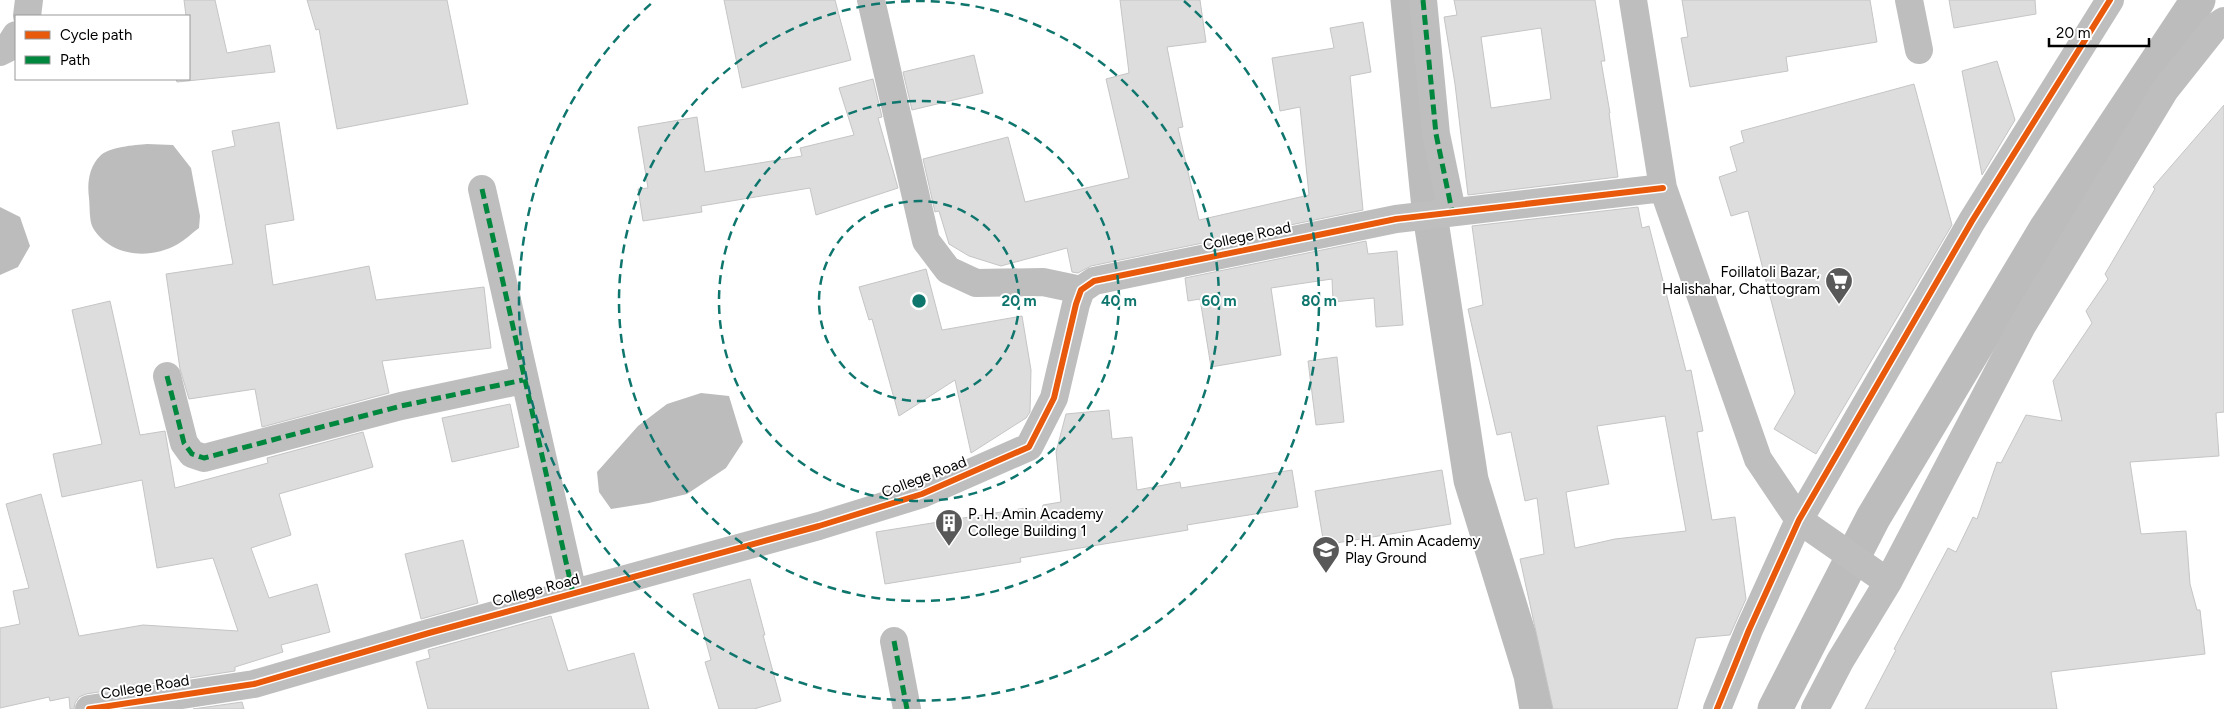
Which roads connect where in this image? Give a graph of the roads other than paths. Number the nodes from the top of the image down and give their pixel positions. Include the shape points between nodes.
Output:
1 (29, 0) edge
2 (870, 0) edge
3 (1423, 0) edge
4 (1633, 0) edge
5 (1909, 0) edge
6 (2110, 0) edge
7 (27, 15) edge
8 (2224, 21) edge
9 (15, 37) edge
10 (1919, 50) dead end
11 (0, 52) edge
12 (1663, 188) junction
13 (482, 189) dead end
14 (1450, 212) junction
15 (1081, 290) junction
16 (167, 376) dead end
17 (524, 380) junction
18 (1807, 525) junction
19 (1884, 578) junction
20 (573, 593) junction
21 (894, 641) dead end
22 (89, 709) edge
23 (907, 709) edge
24 (1717, 709) edge
25 (1815, 709) edge

1 - 7 street
2 - 15 street via 926,241 948,270 976,283 1042,282
3 - 14 street via 1436,134
4 - 12 street
5 - 10 street
6 - 18 street via 1972,221
8 - 19 street via 2215,27 2165,90 2022,326
9 - 11 street via 8,48
12 - 14 street, College Road
12 - 18 street via 1758,459
13 - 17 street
14 - 15 street, College Road via 1320,233 1094,281
15 - 20 street, College Road via 1054,398 1028,447 922,494 819,526
16 - 17 street via 184,443 192,454 204,458 401,406
17 - 20 street
18 - 19 street
18 - 24 street via 1749,630
19 - 25 street
20 - 22 street, College Road via 254,684
21 - 23 street

